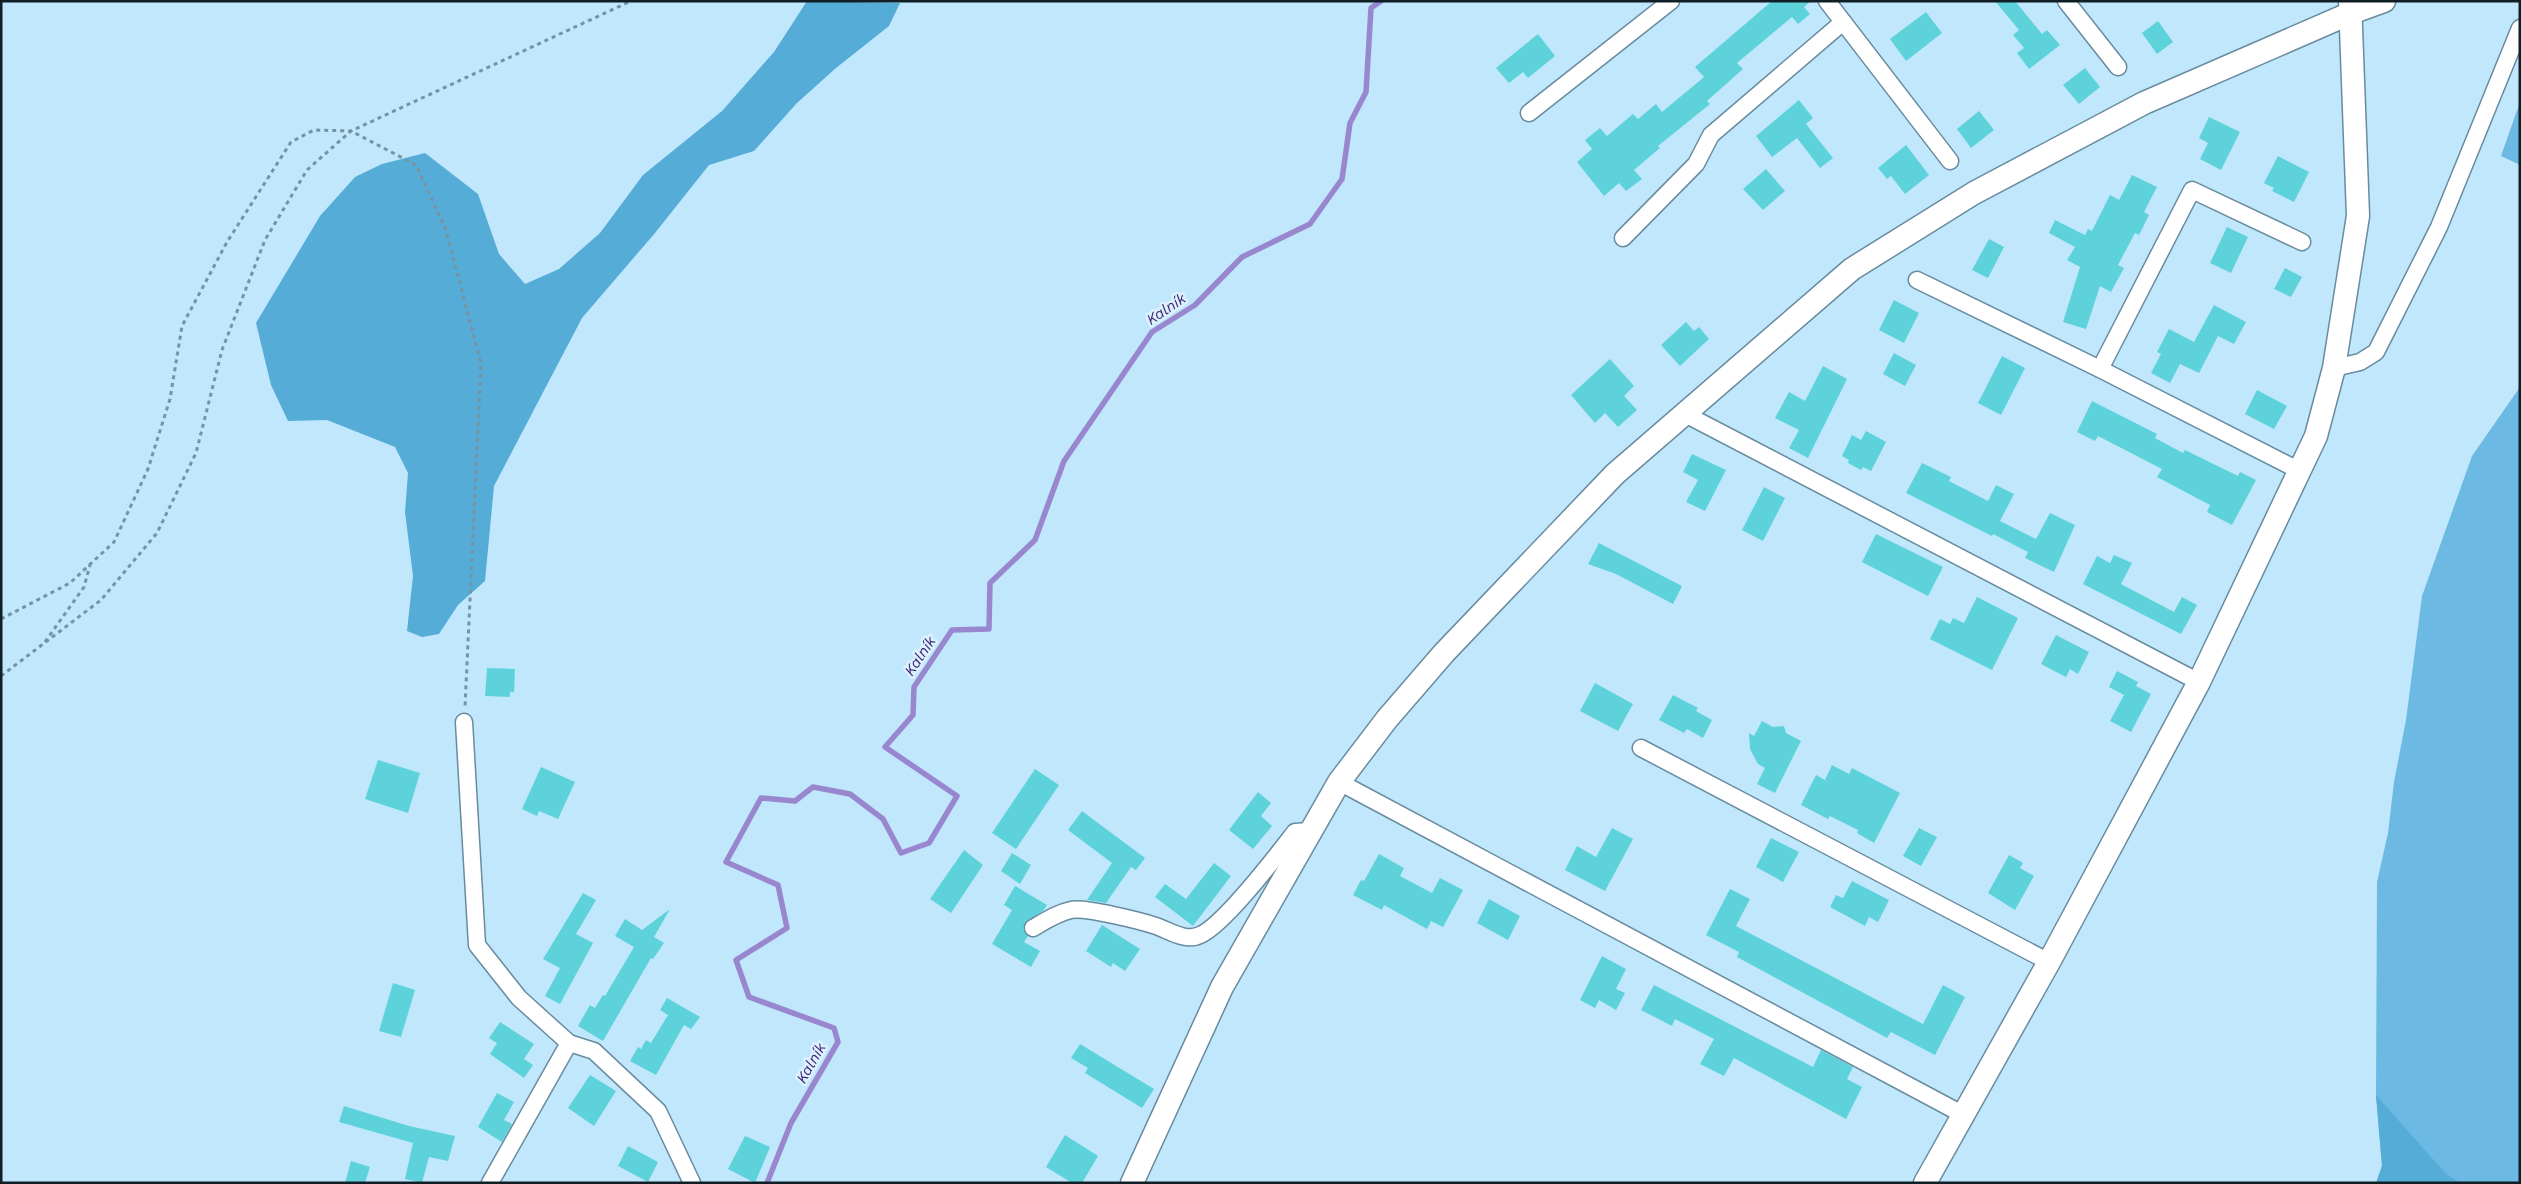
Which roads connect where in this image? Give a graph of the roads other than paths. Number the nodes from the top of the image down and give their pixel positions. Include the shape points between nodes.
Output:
1 (1671, 1) edge
2 (1827, 1) edge
3 (2066, 1) edge
4 (2384, 1) edge
5 (2350, 7) edge
6 (1843, 22) junction
7 (2520, 28) edge
8 (2118, 67) dead end
9 (1529, 113) dead end
10 (1950, 161) dead end
11 (1624, 238) dead end
12 (2302, 242) dead end
13 (1917, 280) dead end
14 (2334, 368) junction
15 (2100, 369) junction
16 (1685, 414) junction
17 (2300, 471) junction
18 (2199, 682) junction
19 (464, 722) road end
20 (1642, 748) dead end
21 (1339, 782) junction
22 (1310, 831) junction
23 (1033, 928) dead end
24 (2049, 962) junction
25 (569, 1043) junction
26 (1962, 1114) junction
27 (490, 1183) edge
28 (692, 1183) edge
29 (1132, 1183) edge
30 (1925, 1183) edge

1 - 9 street
2 - 6 street
3 - 8 street
4 - 5 street
5 - 14 street via 2358,216
5 - 16 street via 2144,103 1974,193 1852,269
6 - 10 street
6 - 11 street via 1711,135 1696,164
7 - 14 street via 2439,227 2376,352 2360,362
12 - 15 street via 2192,190
13 - 15 street
14 - 17 street via 2316,436
15 - 17 street
16 - 18 street
16 - 21 street via 1615,474 1444,653 1387,719
17 - 18 street
18 - 24 street
19 - 25 street via 477,945 520,998
20 - 24 street
21 - 22 street
21 - 26 street
22 - 23 street via 1295,832 1214,926 1200,936 1187,938 1117,916 1073,910 1052,916
22 - 29 street via 1222,987
24 - 26 street
25 - 27 street
25 - 28 street via 594,1051 658,1111
26 - 30 street

